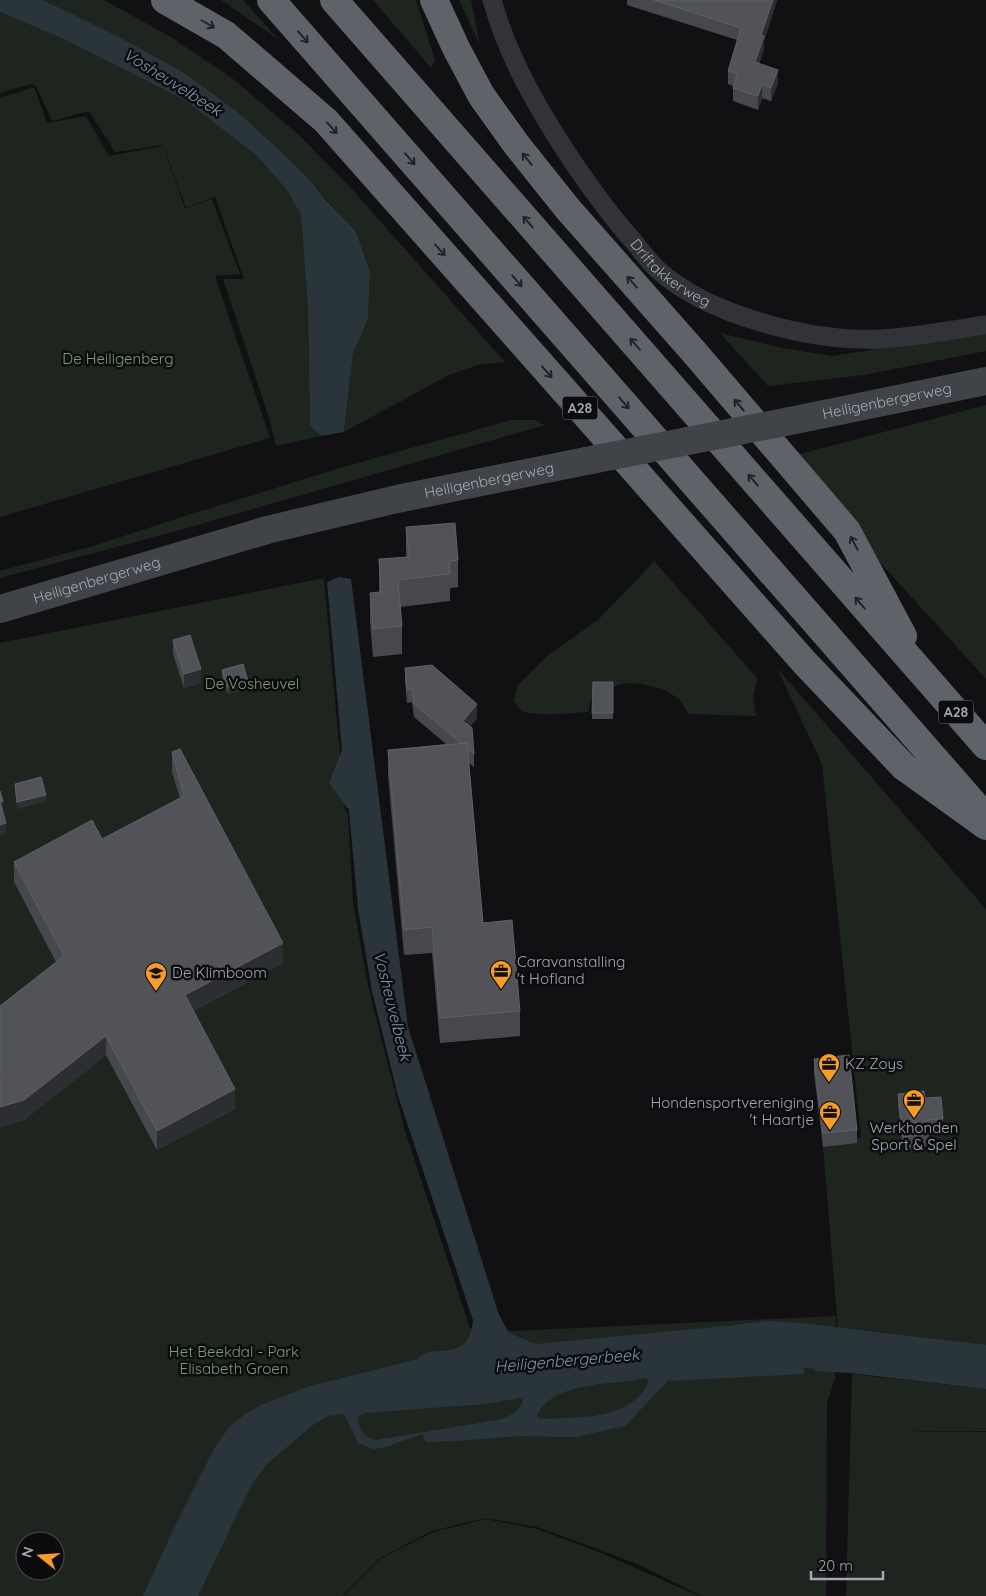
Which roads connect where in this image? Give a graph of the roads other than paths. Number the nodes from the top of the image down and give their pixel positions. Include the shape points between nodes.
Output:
1 (166, 0) edge
2 (271, 0) edge
3 (334, 0) edge
4 (434, 0) edge
5 (492, 0) edge
6 (986, 325) edge
7 (986, 381) edge
8 (0, 609) edge
9 (926, 679) junction
10 (986, 746) edge
11 (986, 817) edge
12 (986, 826) edge

1 -> 12 highway, A28 via 226,35 326,121 805,663 904,767
2 -> 11 highway, A28
9 -> 3 highway, A28
9 -> 4 highway, A28 via 847,531 567,208 516,144 481,95
5 - 6 street, Driftakkerweg via 517,67 553,132 619,226 656,268 676,283 741,316 815,335 880,339
7 - 8 main road, Heiligenbergerweg, bridge via 397,499 267,530
9 - 10 highway, A28

